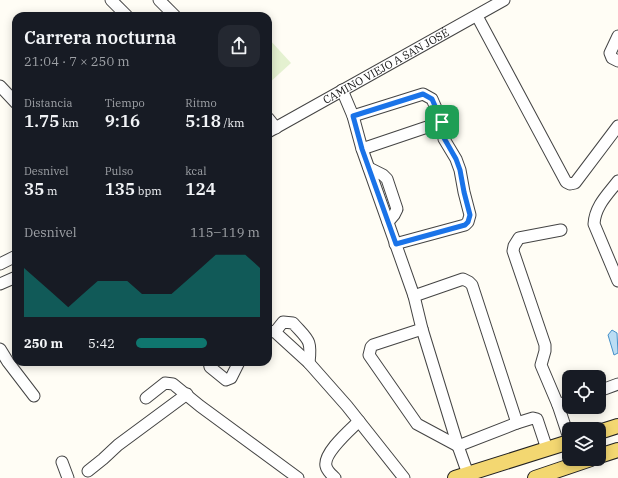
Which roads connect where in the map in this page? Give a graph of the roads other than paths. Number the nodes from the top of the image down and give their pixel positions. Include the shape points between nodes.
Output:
1 (111, 0) edge
2 (159, 0) edge
3 (504, 0) edge
4 (123, 12) edge
5 (170, 12) edge
6 (477, 16) junction
7 (618, 36) edge
8 (618, 61) edge
9 (0, 86) edge
10 (342, 90) junction
11 (12, 99) edge
12 (353, 116) junction
13 (442, 122) junction
14 (618, 126) edge
15 (272, 130) edge
16 (362, 149) junction
17 (618, 181) edge
18 (561, 230) dead end
19 (396, 244) junction
20 (12, 258) edge
21 (0, 264) edge
22 (12, 279) edge
23 (618, 281) edge
24 (0, 284) edge
25 (414, 296) junction
26 (422, 329) junction
27 (272, 332) edge
28 (0, 349) edge
29 (309, 363) junction
30 (210, 366) edge
31 (237, 366) edge
32 (618, 384) edge
33 (606, 388) edge
34 (186, 394) junction
35 (34, 396) dead end
36 (146, 398) dead end
37 (562, 404) edge
38 (558, 405) junction
39 (359, 421) junction
40 (517, 422) junction
41 (564, 422) edge
42 (618, 426) edge
43 (606, 430) edge
44 (562, 444) edge
45 (458, 446) junction
46 (547, 449) junction
47 (618, 450) edge
48 (606, 454) edge
49 (509, 461) junction
50 (62, 462) dead end
51 (577, 466) edge
52 (88, 471) dead end
53 (560, 474) edge
54 (462, 476) edge
55 (68, 478) edge
56 (298, 478) edge
57 (335, 478) edge
58 (404, 478) edge
59 (490, 478) edge
60 (535, 478) edge

1 - 4 street
2 - 5 street
3 - 6 street, CAMINO VIEJO A SAN JOSÉ
6 - 10 street, CAMINO VIEJO A SAN JOSÉ
6 - 14 street via 566,182 575,183
7 - 8 street via 610,53 612,58
9 - 11 street
10 - 12 street
10 - 15 street, CAMINO VIEJO A SAN JOSÉ
12 - 13 street via 423,94 432,99
12 - 16 street
13 - 16 street
13 - 19 street via 444,138 460,170 469,218 465,225
16 - 19 street
17 - 23 street via 599,206 594,224
18 - 38 street via 519,238 514,251 545,345 541,365
19 - 25 street
20 - 21 street
22 - 24 street
25 - 26 street
25 - 40 street via 463,279 470,282
26 - 45 street
26 - 45 street via 373,345 369,355 417,424
27 - 29 street
27 - 29 street via 283,322 293,322 311,348
28 - 35 street
29 - 39 street
30 - 31 street via 226,380
32 - 33 street
34 - 36 street via 168,382
34 - 52 street
34 - 56 street
37 - 38 street
38 - 41 street
39 - 57 street via 328,454 325,464
39 - 58 street
40 - 45 street
40 - 46 street via 537,419
42 - 43 main road
44 - 46 main road
45 - 54 street
46 - 49 main road
47 - 48 main road
49 - 54 main road
49 - 59 main road
50 - 55 street
51 - 53 main road
53 - 60 main road

